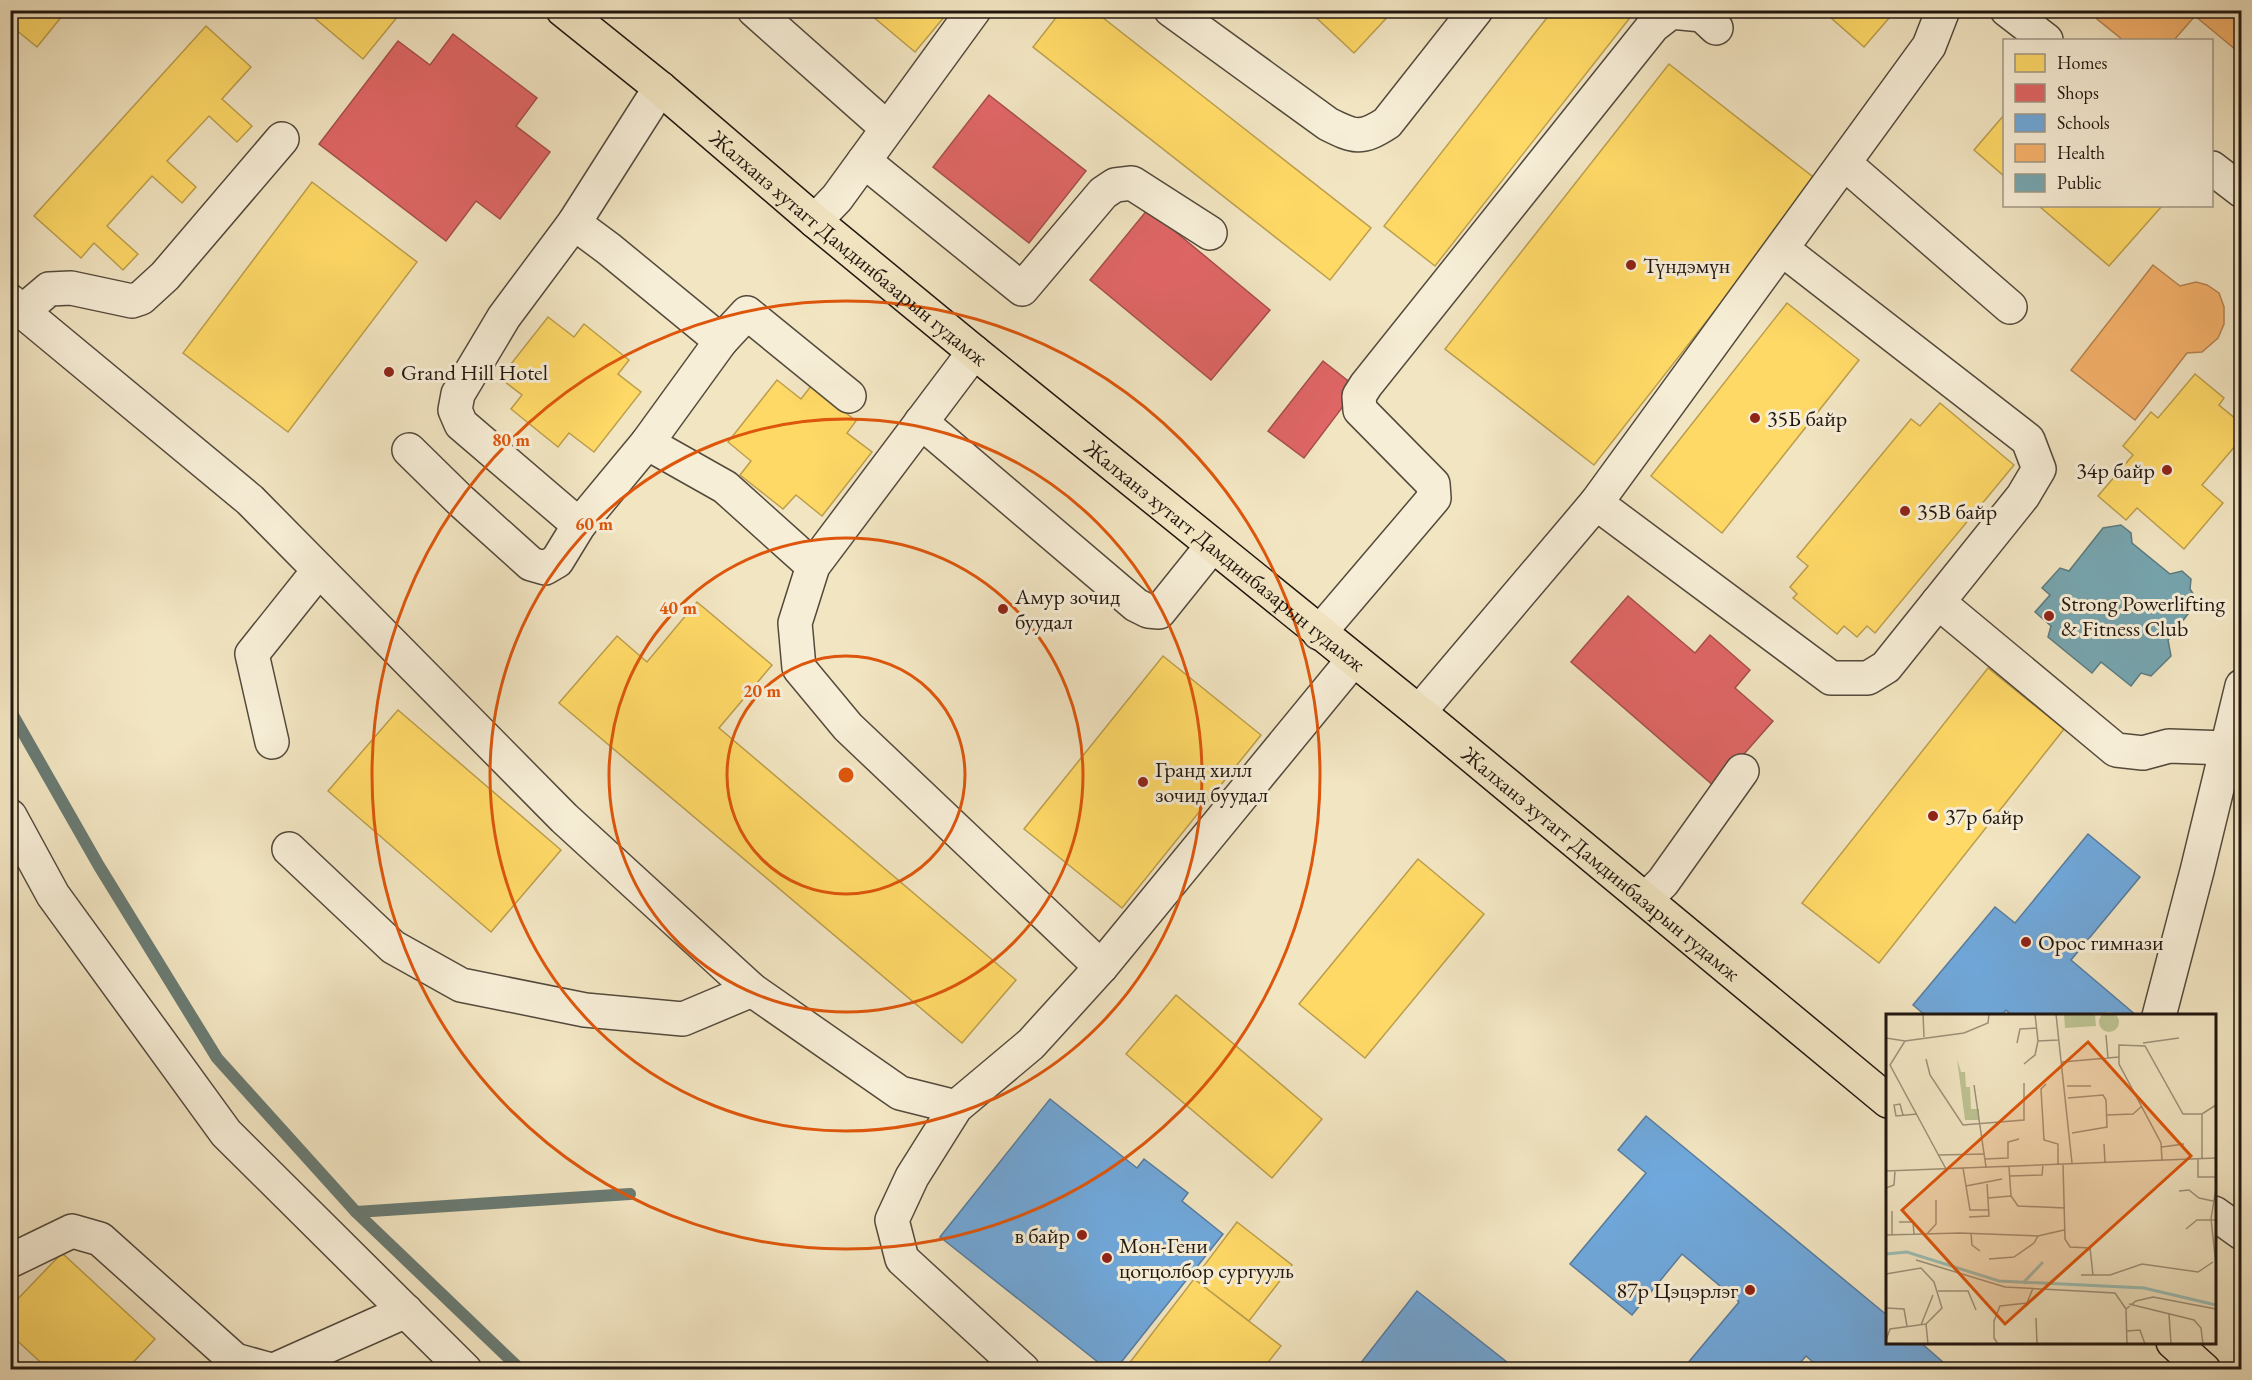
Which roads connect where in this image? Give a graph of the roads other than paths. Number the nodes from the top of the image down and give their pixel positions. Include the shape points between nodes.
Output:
1 (563, 10) edge
2 (754, 10) edge
3 (974, 10) edge
4 (1171, 10) edge
5 (1476, 10) edge
6 (1943, 10) edge
7 (2007, 10) edge
8 (1716, 28) dead end
9 (2045, 39) edge
10 (660, 88) junction
11 (887, 128) junction
12 (282, 139) dead end
13 (864, 161) junction
14 (1844, 163) junction
15 (2213, 170) edge
16 (2241, 191) edge
17 (815, 221) junction
18 (574, 223) junction
19 (1210, 233) dead end
20 (1782, 249) junction
21 (17, 306) edge
22 (2010, 307) dead end
23 (721, 341) junction
24 (974, 352) junction
25 (849, 396) dead end
26 (921, 422) junction
27 (647, 443) junction
28 (409, 450) dead end
29 (1596, 503) junction
30 (579, 525) junction
31 (1212, 546) junction
32 (813, 566) junction
33 (319, 570) junction
34 (1938, 602) junction
35 (1319, 633) junction
36 (1353, 660) junction
37 (2241, 686) edge
38 (1419, 712) junction
39 (272, 742) dead end
40 (2227, 748) junction
41 (1742, 771) dead end
42 (10, 816) edge
43 (289, 849) dead end
44 (1646, 899) junction
45 (1101, 967) junction
46 (752, 990) junction
47 (2160, 1014) edge
48 (1886, 1100) edge
49 (956, 1107) junction
50 (2216, 1214) edge
51 (2241, 1233) edge
52 (10, 1261) edge
53 (406, 1311) junction
54 (2175, 1344) edge
55 (272, 1370) edge
56 (465, 1370) edge
57 (1023, 1370) edge
58 (2204, 1370) edge

1 - 10 main road, Жалханз хутагт Дамдинбазарын гудамж
2 - 11 street
3 - 11 street
4 - 5 street via 1328,124 1351,136 1372,133 1387,123
6 - 14 street via 1929,46
7 - 9 street
8 - 35 street via 1702,15 1671,12 1653,26 1366,385 1359,396 1360,410 1433,484 1434,498
10 - 17 main road, Жалханз хутагт Дамдинбазарын гудамж
10 - 18 street
11 - 13 street
12 - 21 street via 165,276 141,298 132,301 71,288 49,289
13 - 17 street
13 - 19 street via 1022,289 1103,193 1115,185 1132,183
14 - 20 street
14 - 22 street
15 - 16 street
17 - 24 main road, Жалханз хутагт Дамдинбазарын гудамж
18 - 23 street
18 - 30 street via 504,317 458,394 455,410 460,424
20 - 29 street
20 - 34 street via 2028,440 2039,469 2023,496
21 - 33 street via 250,500
23 - 25 street via 747,313
23 - 27 street
24 - 26 street
24 - 31 main road, Жалханз хутагт Дамдинбазарын гудамж
26 - 31 street via 1136,605 1148,611 1159,612
26 - 32 street
27 - 30 street
27 - 32 street via 725,487
28 - 30 street via 531,564 545,568 557,561
29 - 34 street via 1831,678 1868,678 1886,668
29 - 38 street
31 - 35 main road, Жалханз хутагт Дамдинбазарын гудамж
32 - 45 street via 795,622 799,668 848,727
33 - 39 street via 252,654
33 - 46 street via 564,818
34 - 40 street via 2116,750 2144,753 2169,746
35 - 36 main road, Жалханз хутагт Дамдинбазарын гудамж
36 - 38 main road, Жалханз хутагт Дамдинбазарын гудамж
36 - 45 street
37 - 40 street
38 - 44 main road, Жалханз хутагт Дамдинбазарын гудамж
40 - 47 street
41 - 44 street via 1663,882
42 - 53 street via 53,895 226,1133
43 - 46 street via 393,947 462,985 585,1010 683,1019
44 - 48 main road, Жалханз хутагт Дамдинбазарын гудамж
45 - 49 street via 1031,1044
46 - 49 street via 900,1093
49 - 57 street via 912,1177 891,1220 902,1259
50 - 51 street
52 - 55 street via 72,1231 100,1239 235,1360
53 - 55 street
53 - 56 street
54 - 58 main road

